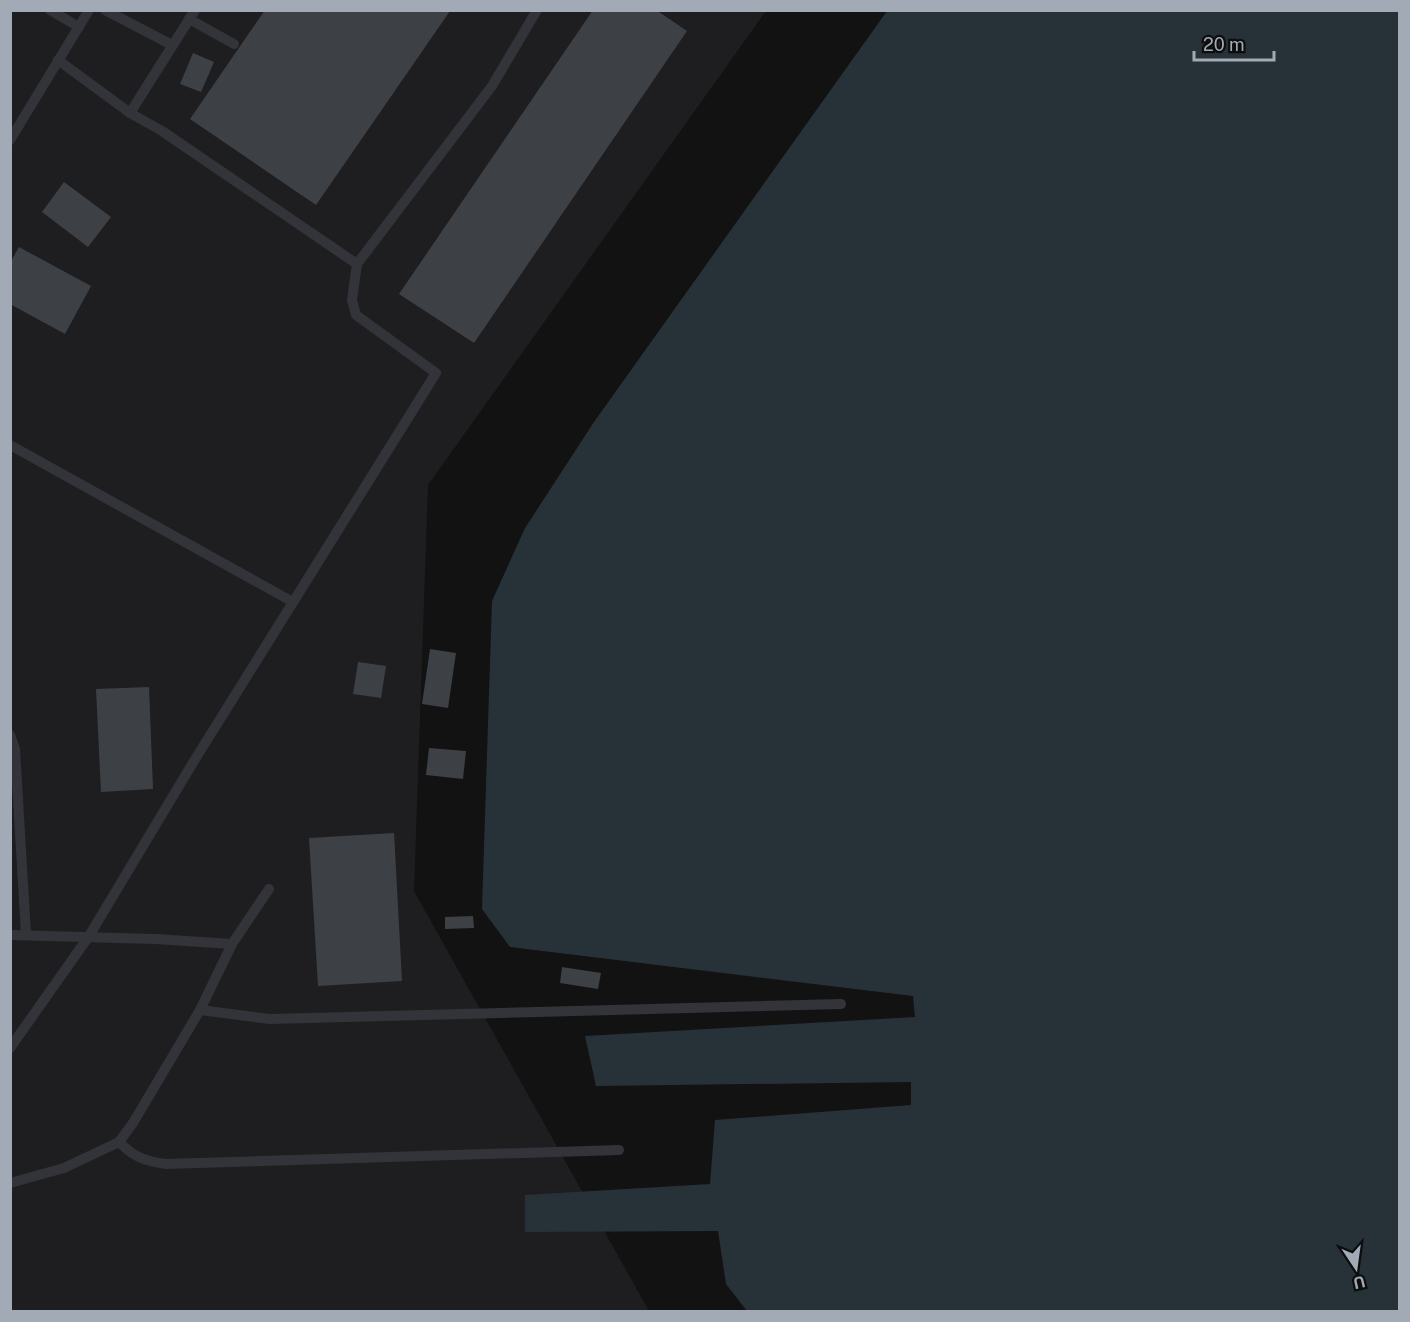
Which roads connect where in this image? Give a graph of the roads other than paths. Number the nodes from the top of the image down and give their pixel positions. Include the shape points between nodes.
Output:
1 (50, 10) edge
2 (89, 10) edge
3 (105, 10) edge
4 (537, 10) edge
5 (192, 15) edge
6 (79, 27) junction
7 (234, 44) dead end
8 (172, 45) junction
9 (58, 60) junction
10 (130, 114) junction
11 (10, 140) edge
12 (357, 264) junction
13 (10, 445) edge
14 (292, 602) junction
15 (10, 735) edge
16 (269, 889) dead end
17 (26, 934) junction
18 (10, 935) edge
19 (88, 936) junction
20 (232, 944) junction
21 (841, 1004) dead end
22 (200, 1011) junction
23 (10, 1048) edge
24 (119, 1142) junction
25 (619, 1150) dead end
26 (10, 1183) edge

1 - 6 lane
2 - 6 lane
3 - 8 lane
4 - 12 lane via 492,86
5 - 7 lane
5 - 8 lane
6 - 9 lane
8 - 10 lane
9 - 10 lane
9 - 11 lane
10 - 12 lane via 162,131
12 - 14 lane via 352,300 356,315 436,373
13 - 14 lane
14 - 19 lane
15 - 17 lane via 15,749
16 - 20 lane
17 - 18 lane
17 - 19 lane
19 - 20 lane
19 - 23 lane
20 - 22 lane
21 - 22 lane via 270,1019
22 - 24 lane
24 - 25 lane via 146,1161 165,1164
24 - 26 lane via 64,1168

